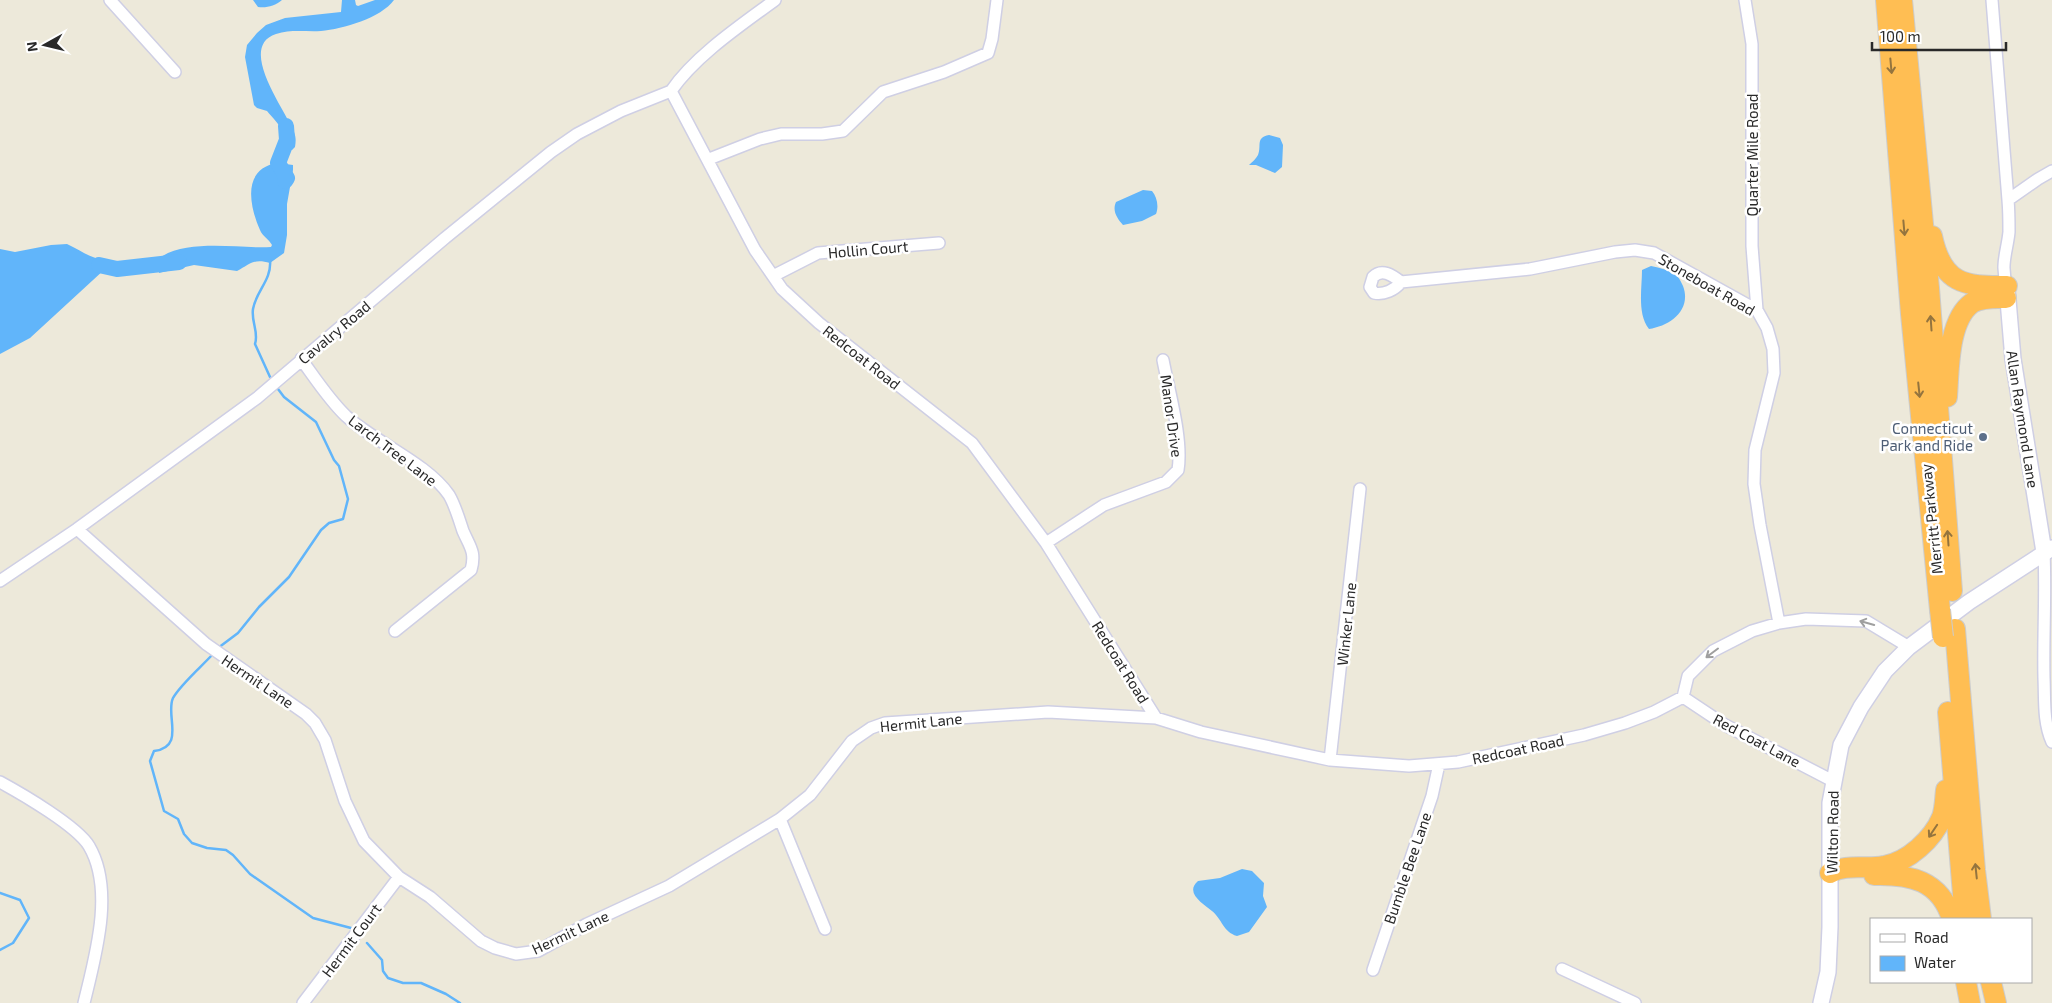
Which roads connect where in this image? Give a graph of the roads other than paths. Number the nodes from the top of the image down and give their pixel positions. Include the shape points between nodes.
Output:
1 (110, 0) edge
2 (775, 0) edge
3 (997, 0) edge
4 (1745, 0) edge
5 (1886, 0) edge
6 (1902, 0) edge
7 (1992, 0) edge
8 (1908, 62) junction
9 (175, 72) dead end
10 (671, 91) junction
11 (709, 159) junction
12 (2052, 172) edge
13 (2008, 200) junction
14 (939, 243) dead end
15 (773, 276) junction
16 (1401, 282) dead end
17 (2006, 292) junction
18 (1757, 310) junction
19 (301, 359) junction
20 (1163, 360) dead end
21 (1360, 489) dead end
22 (1944, 494) junction
23 (77, 529) junction
24 (1046, 543) junction
25 (2048, 550) edge
26 (0, 581) edge
27 (1946, 607) junction
28 (1779, 623) junction
29 (394, 631) dead end
30 (1949, 633) junction
31 (1909, 647) junction
32 (1683, 697) junction
33 (1947, 698) junction
34 (1156, 718) junction
35 (2052, 742) edge
36 (1330, 760) junction
37 (1439, 764) junction
38 (1833, 781) junction
39 (0, 782) edge
40 (780, 819) junction
41 (1830, 873) junction
42 (399, 877) junction
43 (1952, 918) edge
44 (1965, 918) edge
45 (1981, 918) edge
46 (825, 928) dead end
47 (1562, 969) dead end
48 (1373, 970) dead end
49 (1966, 983) edge
50 (1974, 983) edge
51 (1992, 983) edge
52 (84, 1003) edge
53 (303, 1003) edge
54 (1635, 1003) edge
55 (1821, 1003) edge
56 (1970, 1003) edge
57 (1978, 1003) edge
58 (1996, 1003) edge

1 - 9 street
2 - 10 street via 683,74
3 - 11 street via 988,52 944,72 883,92 843,131 781,134
4 - 18 street, Quarter Mile Road via 1752,44 1752,246
5 -> 27 highway, Merritt Parkway via 1911,314
6 - 8 highway, Merritt Parkway
7 - 13 street, Allan Raymond Lane
8 - 17 highway via 1927,211 1942,266 1954,278 1968,284
22 -> 8 highway, Merritt Parkway
10 - 11 street, Redcoat Road
10 - 19 street, Cavalry Road via 621,111 551,152
11 - 15 street, Redcoat Road via 755,250
12 - 13 street
13 - 17 street, Allan Raymond Lane via 2009,232 2003,257
14 - 15 street, Hollin Court via 818,253
15 - 24 street, Redcoat Road via 795,303 972,443
16 - 18 street, Stoneboat Road via 1530,269 1635,250 1654,254
17 - 22 highway via 1974,302 1962,313 1954,330 1945,418
17 - 25 main road, Allan Raymond Lane via 2013,359
18 - 28 street, Stoneboat Road via 1773,349 1774,373 1755,450 1754,484
19 - 23 street, Cavalry Road via 257,398
19 - 29 street, Larch Tree Lane via 346,416 409,460 450,496 475,558 471,570
20 - 24 street, Manor Drive via 1178,445 1178,470 1166,482 1104,505
21 - 36 street, Winker Lane
27 -> 22 highway, Merritt Parkway
23 - 26 street, Cavalry Road
23 - 42 street, Hermit Lane via 206,644 272,688 315,723 359,833
24 - 34 street, Redcoat Road
25 - 31 main road, Wilton Road via 1969,602
25 - 35 street via 2045,709
27 - 30 highway, Merritt Parkway, bridge
31 -> 28 street via 1866,621 1813,619
28 -> 32 street via 1752,631 1713,652 1688,676
30 - 33 highway, Merritt Parkway
45 -> 30 highway, Merritt Parkway
31 - 38 main road, Wilton Road via 1885,671 1861,707 1842,745
32 - 37 street, Redcoat Road via 1625,723
32 - 38 street, Red Coat Lane via 1725,725
33 -> 41 highway via 1945,796 1942,816 1931,835 1901,861
33 - 44 highway, Merritt Parkway
34 - 36 street, Redcoat Road via 1200,732
34 - 40 street, Hermit Lane via 1048,712 885,723 852,741 810,795
36 - 37 street, Redcoat Road via 1383,765
37 - 48 street, Bumble Bee Lane via 1432,796
38 - 41 main road, Wilton Road
39 - 52 street via 73,830 89,845 99,870 102,910
40 - 42 street, Hermit Lane via 669,886 528,953 506,952 481,941 430,897
40 - 46 street
41 - 43 highway via 1916,879 1936,893
41 - 55 main road, Wilton Road via 1828,972
42 - 53 street, Hermit Court
47 - 54 street
49 - 56 highway
50 - 57 highway
51 - 58 highway

